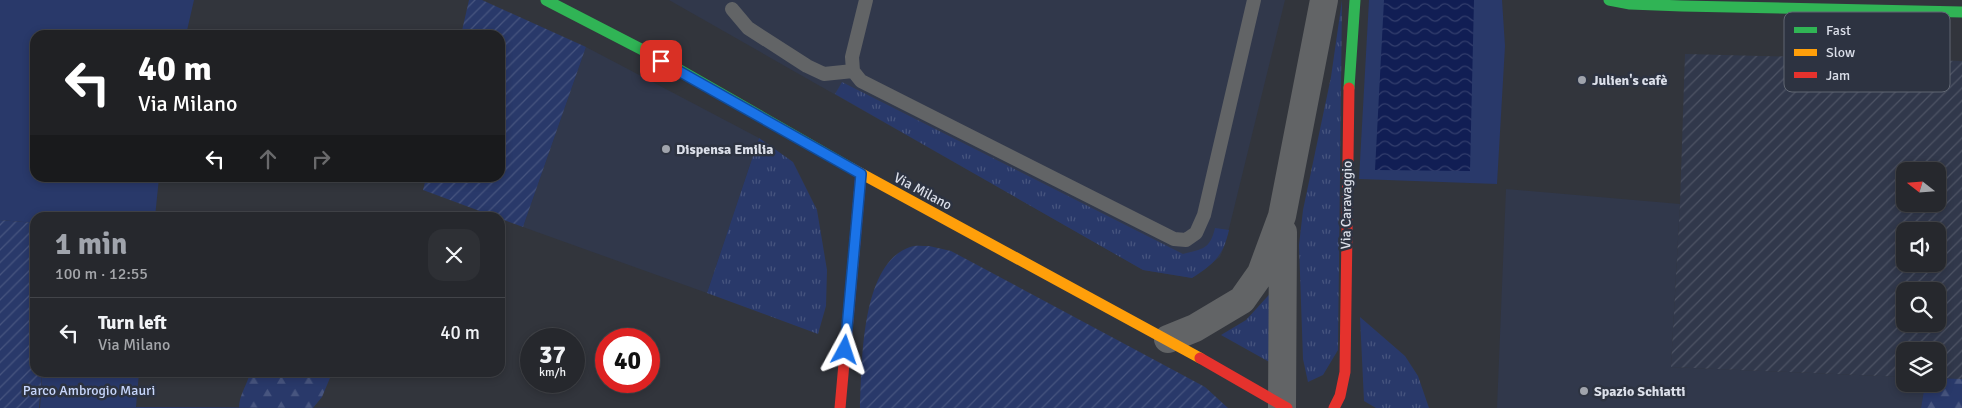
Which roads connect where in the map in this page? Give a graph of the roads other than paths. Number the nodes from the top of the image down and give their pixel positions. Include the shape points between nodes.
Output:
1 (546, 0) edge
2 (866, 0) edge
3 (1254, 0) edge
4 (1324, 0) edge
5 (1355, 0) edge
6 (1609, 0) edge
7 (732, 9) dead end
8 (1962, 12) edge
9 (853, 71) junction
10 (861, 174) junction
11 (1282, 216) junction
12 (1168, 339) junction
13 (1284, 407) edge
14 (840, 408) edge
15 (1334, 408) edge

1 - 10 street, Via Milano via 594,23
2 - 9 lane via 852,57
3 - 9 lane via 1204,215 1196,233 1186,240 1174,239 886,94 861,81
4 - 11 street
5 - 15 street, Via Caravaggio via 1349,64 1345,372
6 - 8 street via 1665,6
7 - 9 lane via 748,28 806,66 824,74
10 - 12 street, Via Milano
10 - 14 street
11 - 12 street via 1261,273 1242,300 1195,328
11 - 13 street
12 - 13 street, Via Milano

